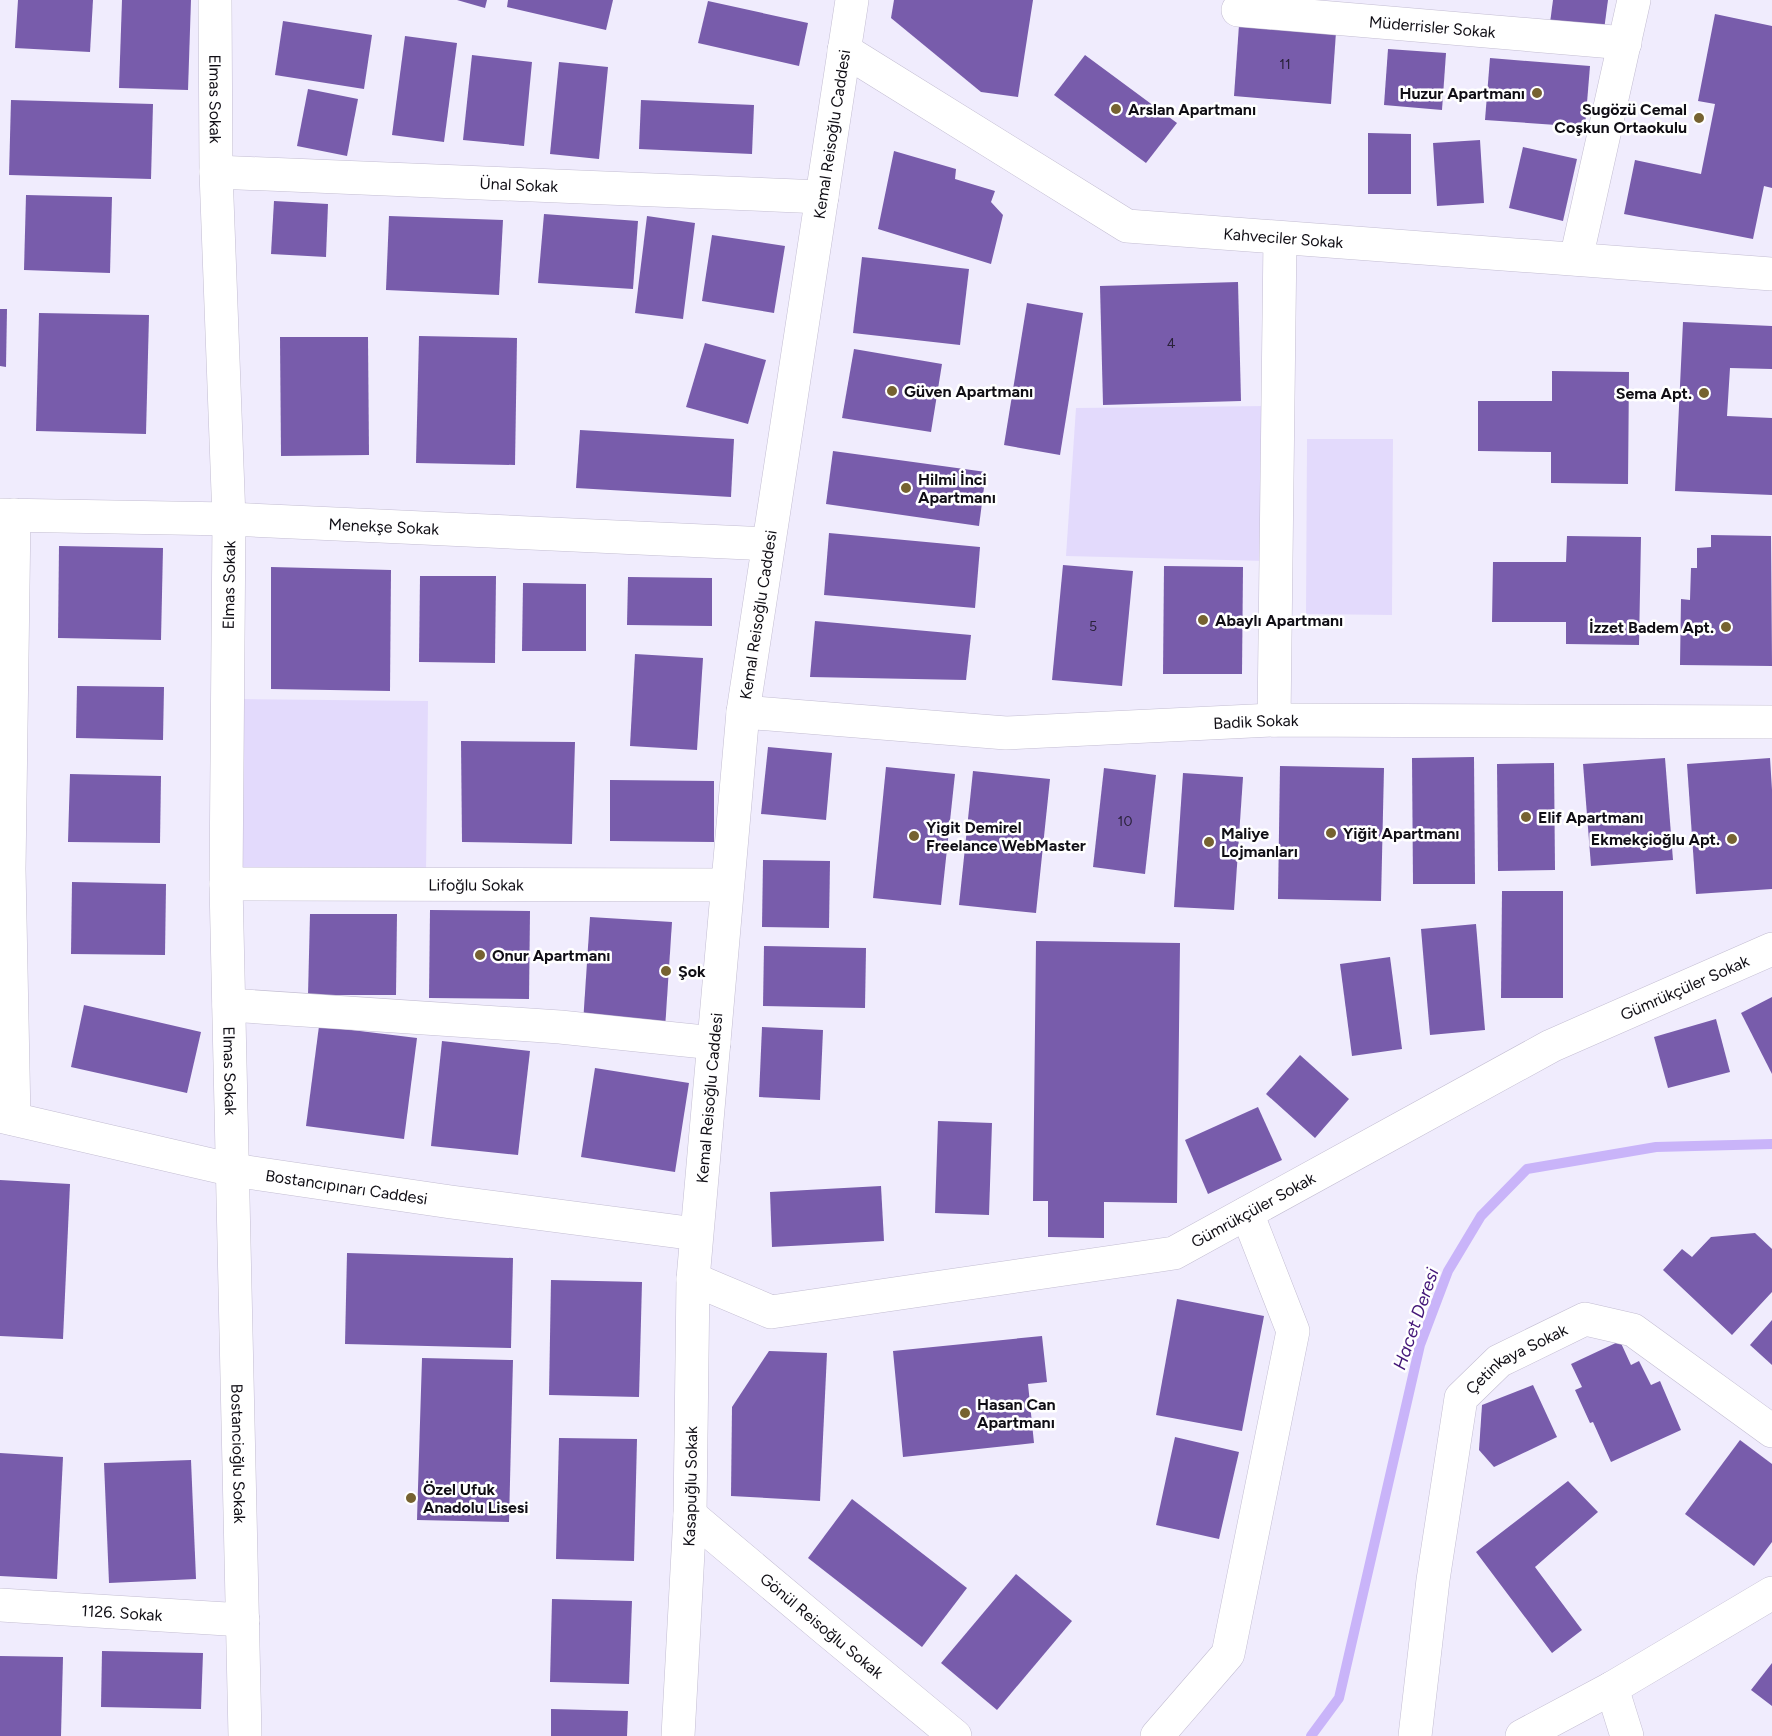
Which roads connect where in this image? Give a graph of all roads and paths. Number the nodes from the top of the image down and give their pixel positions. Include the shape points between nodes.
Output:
1 (215, 0) edge
2 (852, 0) edge
3 (1634, 0) edge
4 (1238, 10) dead end
5 (1625, 43) junction
6 (844, 50) junction
7 (216, 172) junction
8 (822, 197) junction
9 (1280, 238) junction
10 (1576, 259) junction
11 (1772, 274) edge
12 (7, 515) edge
13 (229, 519) junction
14 (768, 544) junction
15 (743, 712) junction
16 (1274, 720) junction
17 (1772, 722) edge
18 (226, 884) junction
19 (727, 885) junction
20 (1772, 949) edge
21 (229, 1005) junction
22 (714, 1043) junction
23 (7, 1117) edge
24 (233, 1170) junction
25 (1247, 1213) junction
26 (696, 1234) junction
27 (693, 1279) junction
28 (1772, 1431) edge
29 (690, 1515) junction
30 (1772, 1593) edge
31 (0, 1605) edge
32 (243, 1620) junction
33 (1612, 1688) junction
34 (245, 1736) edge
35 (678, 1736) edge
36 (955, 1736) edge
37 (1157, 1736) edge
38 (1415, 1736) edge
39 (1522, 1736) edge
40 (1627, 1736) edge

1 - 7 street, Elmas Sokak
2 - 6 street, Kemal Reisoğlu Caddesi
3 - 5 street
4 - 5 street, Müderrisler Sokak
5 - 10 street
6 - 8 street, Kemal Reisoğlu Caddesi
6 - 9 street, Kahveciler Sokak via 1128,226
7 - 8 street, Ünal Sokak
7 - 13 street, Elmas Sokak
8 - 14 street, Kemal Reisoğlu Caddesi
9 - 10 street, Kahveciler Sokak
9 - 16 street
10 - 11 street, Kahveciler Sokak
12 - 13 street, Menekşe Sokak
12 - 23 street
13 - 14 street, Menekşe Sokak
13 - 18 street, Elmas Sokak
14 - 15 street, Kemal Reisoğlu Caddesi
15 - 16 street, Badik Sokak via 1006,733
15 - 19 street, Kemal Reisoğlu Caddesi
16 - 17 street, Badik Sokak
18 - 19 street, Lifoğlu Sokak
18 - 21 street, Elmas Sokak
19 - 22 street, Kemal Reisoğlu Caddesi
20 - 25 street, Gümrükçüler Sokak via 1551,1046
21 - 22 street via 560,1027
21 - 24 street, Elmas Sokak
22 - 26 street, Kemal Reisoğlu Caddesi
23 - 24 street, Bostancıpınarı Caddesi
24 - 26 street, Bostancıpınarı Caddesi
24 - 32 street, Bostancioğlu Sokak
25 - 27 street, Gümrükçüler Sokak via 1174,1253 771,1312
25 - 37 street via 1293,1331 1228,1654
26 - 27 street, Kasapuğlu Sokak
27 - 29 street, Kasapuğlu Sokak
28 - 38 street, Çetinkaya Sokak via 1633,1330 1585,1319 1499,1360 1461,1398 1433,1580
29 - 35 street, Kasapuğlu Sokak
29 - 36 street, Gönül Reisoğlu Sokak
30 - 33 street
31 - 32 street, 1126. Sokak
32 - 34 street, Bostancioğlu Sokak
33 - 39 street
33 - 40 street

